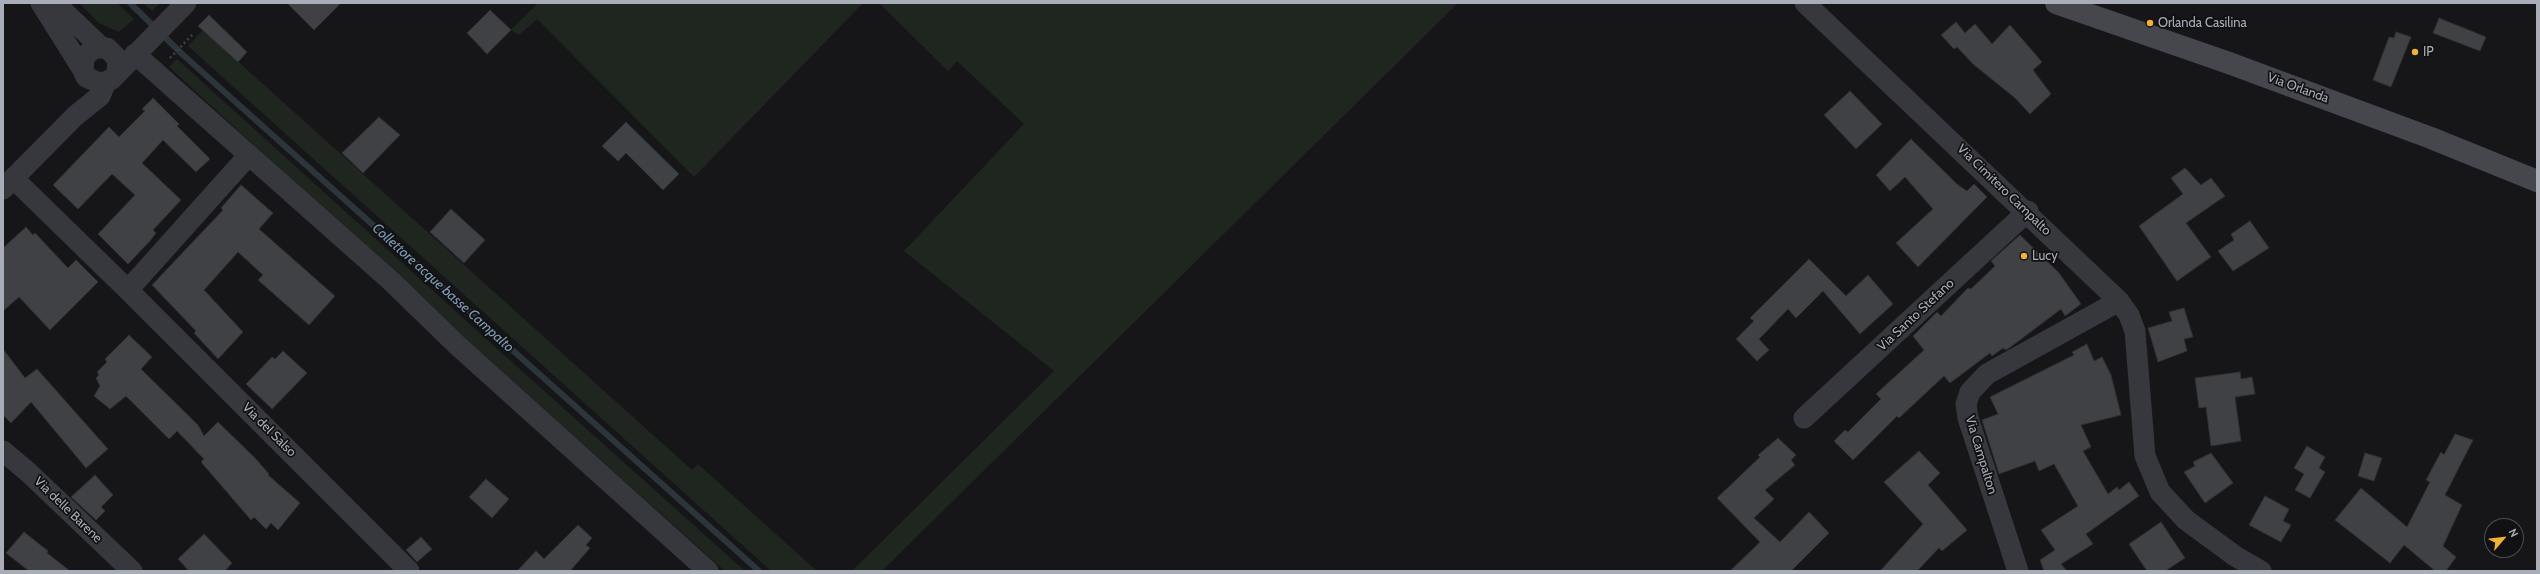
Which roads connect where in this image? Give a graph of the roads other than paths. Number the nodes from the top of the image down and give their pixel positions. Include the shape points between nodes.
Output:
1 (41, 3) edge
2 (55, 3) edge
3 (1805, 3) edge
4 (2056, 3) edge
5 (180, 9) edge
6 (107, 49) junction
7 (140, 49) junction
8 (85, 73) junction
9 (111, 78) junction
10 (75, 116) junction
11 (248, 156) junction
12 (2537, 181) edge
13 (8, 183) edge
14 (2028, 212) junction
15 (128, 290) junction
16 (2120, 301) junction
17 (1804, 418) dead end
18 (3, 451) edge
19 (132, 571) edge
20 (409, 571) edge
21 (708, 571) edge
22 (2018, 571) edge
23 (2261, 571) edge

1 - 8 street
2 - 6 street
3 - 14 street, Via Cimitero Campalto
4 - 12 main road, Via Orlanda via 2431,138
5 - 7 street
6 - 7 street
6 - 8 street via 88,51 84,57
6 - 9 street via 118,58
7 - 9 street
7 - 11 street
8 - 9 street via 99,83
8 - 10 street
9 - 10 street via 100,96
10 - 13 street
11 - 15 street
11 - 21 street via 391,281 457,345
13 - 15 street, Via del Salso
14 - 16 street, Via Cimitero Campalto
14 - 17 street, Via Santo Stefano
15 - 20 street, Via del Salso
16 - 22 street, Via Campalton via 1987,374 1970,392 1966,404 1968,418
16 - 23 street, Via Cimitero Campalto via 2135,331 2145,456 2160,492 2186,520 2235,556
18 - 19 street, Via delle Barene

